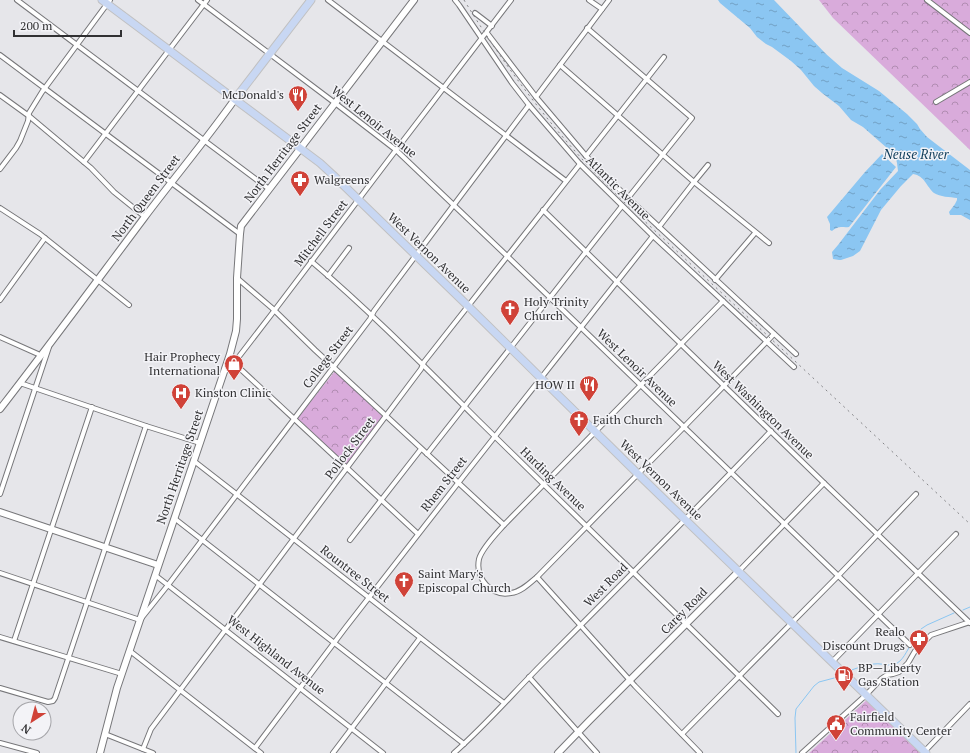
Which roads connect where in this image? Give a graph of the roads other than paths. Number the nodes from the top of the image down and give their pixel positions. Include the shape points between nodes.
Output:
1 (17, 0) edge
2 (198, 0) edge
3 (207, 0) edge
4 (311, 0) edge
5 (328, 0) edge
6 (414, 0) edge
7 (455, 0) edge
8 (511, 0) edge
9 (589, 0) edge
10 (609, 0) edge
11 (927, 0) edge
12 (107, 1) edge
13 (203, 4) junction
14 (602, 10) junction
15 (475, 13) dead end
16 (492, 26) junction
17 (587, 28) junction
18 (487, 33) junction
19 (970, 33) edge
20 (482, 39) junction
21 (382, 41) junction
22 (76, 45) junction
23 (169, 50) junction
24 (269, 54) junction
25 (0, 55) edge
26 (664, 57) dead end
27 (560, 65) junction
28 (647, 79) junction
29 (970, 82) edge
30 (44, 88) junction
31 (443, 88) junction
32 (138, 91) junction
33 (0, 95) edge
34 (536, 97) junction
35 (235, 99) junction
36 (936, 102) dead end
37 (335, 103) junction
38 (529, 105) junction
39 (29, 116) junction
40 (618, 116) junction
41 (106, 134) junction
42 (506, 136) junction
43 (204, 140) junction
44 (300, 149) junction
45 (396, 150) junction
46 (663, 154) junction
47 (586, 156) junction
48 (84, 162) junction
49 (580, 164) junction
50 (708, 166) dead end
51 (0, 169) edge
52 (566, 181) junction
53 (694, 182) junction
54 (171, 183) junction
55 (269, 189) junction
56 (628, 198) junction
57 (358, 200) junction
58 (454, 206) junction
59 (622, 206) junction
60 (0, 208) edge
61 (543, 210) junction
62 (145, 217) junction
63 (659, 227) junction
64 (755, 233) junction
65 (240, 234) junction
66 (653, 236) junction
67 (45, 238) junction
68 (769, 243) dead end
69 (349, 248) dead end
70 (586, 252) junction
71 (416, 256) junction
72 (507, 256) junction
73 (311, 261) junction
74 (328, 276) junction
75 (237, 278) junction
76 (97, 280) junction
77 (715, 280) junction
78 (617, 282) junction
79 (550, 298) junction
80 (0, 300) edge
81 (723, 301) junction
82 (129, 305) dead end
83 (468, 306) junction
84 (274, 311) junction
85 (372, 315) junction
86 (581, 328) junction
87 (774, 334) junction
88 (0, 337) edge
89 (766, 342) junction
90 (50, 344) junction
91 (681, 344) junction
92 (510, 348) junction
93 (38, 354) dead end
94 (796, 354) dead end
95 (234, 363) junction
96 (333, 366) junction
97 (423, 366) junction
98 (794, 367) dead end
99 (225, 371) junction
100 (541, 378) junction
101 (20, 383) junction
102 (641, 385) junction
103 (724, 386) junction
104 (35, 388) junction
105 (464, 406) junction
106 (92, 407) junction
107 (0, 409) edge
108 (387, 416) junction
109 (294, 419) junction
110 (146, 426) junction
111 (684, 427) junction
112 (771, 431) junction
113 (595, 432) junction
114 (495, 436) junction
115 (200, 443) junction
116 (421, 449) junction
117 (427, 454) junction
118 (194, 460) junction
119 (347, 468) junction
120 (731, 472) junction
121 (638, 474) junction
122 (458, 482) junction
123 (824, 483) junction
124 (544, 484) junction
125 (0, 494) edge
126 (237, 494) junction
127 (916, 494) dead end
128 (381, 500) junction
129 (0, 512) edge
130 (174, 518) junction
131 (685, 519) junction
132 (785, 524) junction
133 (504, 525) junction
134 (587, 526) junction
135 (51, 529) junction
136 (418, 534) junction
137 (877, 534) junction
138 (956, 534) dead end
139 (294, 539) junction
140 (202, 540) junction
141 (350, 540) dead end
142 (106, 548) junction
143 (158, 565) junction
144 (739, 571) junction
145 (633, 572) junction
146 (0, 573) edge
147 (918, 573) junction
148 (155, 575) junction
149 (838, 576) junction
150 (537, 577) junction
151 (33, 584) junction
152 (260, 584) junction
153 (168, 585) junction
154 (369, 598) junction
155 (87, 602) junction
156 (878, 615) junction
157 (140, 620) junction
158 (792, 622) junction
159 (970, 622) edge
160 (580, 625) junction
161 (686, 625) junction
162 (226, 630) junction
163 (0, 637) edge
164 (420, 638) junction
165 (14, 641) junction
166 (335, 643) junction
167 (910, 645) dead end
168 (130, 651) junction
169 (68, 657) junction
170 (832, 662) junction
171 (122, 674) junction
172 (529, 676) junction
173 (739, 676) junction
174 (630, 680) junction
175 (386, 683) junction
176 (0, 688) edge
177 (300, 689) junction
178 (180, 690) junction
179 (866, 695) junction
180 (504, 703) junction
181 (970, 704) edge
182 (778, 714) dead end
183 (352, 728) junction
184 (579, 732) junction
185 (105, 734) junction
186 (682, 734) junction
187 (0, 743) edge
188 (464, 744) junction
189 (255, 748) junction
190 (143, 749) junction
191 (925, 752) edge
192 (37, 753) edge
193 (100, 753) edge
194 (153, 753) edge
195 (261, 753) edge
196 (333, 753) edge
197 (383, 753) edge
198 (454, 753) edge
199 (558, 753) edge
200 (597, 753) edge
201 (700, 753) edge
202 (802, 753) edge

1 - 22 street
2 - 13 street, West Lenoir Avenue
3 - 13 street
4 - 24 main road, North Queen Street
5 - 21 street
6 - 21 street, North Herritage Street
7 - 20 street, Atlantic Avenue
8 - 16 street, Mitchell Street
9 - 14 street
10 - 14 street
11 - 19 street
12 - 22 street
12 - 23 main road, West Vernon Avenue
13 - 23 street
13 - 24 street, West Lenoir Avenue
14 - 17 street
15 - 16 street
16 - 18 street, Mitchell Street
17 - 27 street
17 - 28 street
18 - 20 street, Mitchell Street
18 - 34 street, Atlantic Avenue
20 - 31 street, Mitchell Street
20 - 38 street, Atlantic Avenue
21 - 31 street
21 - 37 street, North Herritage Street
22 - 30 street
22 - 32 street
23 - 32 street
23 - 35 main road, West Vernon Avenue
24 - 35 main road, North Queen Street
24 - 37 street, West Lenoir Avenue
25 - 30 street
26 - 28 street
27 - 34 street
27 - 40 street
28 - 40 street
28 - 46 street via 692,118
29 - 36 street
30 - 39 street
30 - 41 street
31 - 42 street
31 - 45 street, Mitchell Street
32 - 41 street
32 - 43 street
33 - 39 street
34 - 47 street, Atlantic Avenue
35 - 43 street, North Queen Street
35 - 44 main road, West Vernon Avenue
37 - 44 street, North Herritage Street
37 - 45 street, West Lenoir Avenue
38 - 42 street, College Street
38 - 49 street, Atlantic Avenue
39 - 48 street
39 - 51 street via 20,141
40 - 46 street
40 - 47 street
41 - 48 street
41 - 54 street
42 - 52 street
42 - 58 street, College Street
43 - 54 street, North Queen Street
43 - 55 street
44 - 55 street, North Herritage Street
44 - 57 main road, West Vernon Avenue via 320,163
45 - 57 street, Mitchell Street
45 - 58 street, West Lenoir Avenue
46 - 53 street
46 - 56 street
47 - 56 street, Atlantic Avenue
48 - 62 street via 114,192
49 - 52 street, Pollock Street
49 - 59 street, Atlantic Avenue
50 - 53 street
52 - 61 street, Pollock Street
53 - 63 street
53 - 64 street
54 - 62 street, North Queen Street
54 - 65 street
55 - 65 street, North Herritage Street via 241,226
56 - 63 street, Atlantic Avenue
57 - 71 main road, West Vernon Avenue
57 - 73 street, Mitchell Street
58 - 71 street, College Street
58 - 72 street, West Lenoir Avenue
59 - 66 street, Atlantic Avenue
59 - 70 street
60 - 67 street
61 - 70 street, West Washington Avenue
61 - 72 street, Pollock Street
62 - 76 street, North Queen Street
63 - 77 street, Atlantic Avenue
64 - 68 street
64 - 77 street
65 - 75 street, North Herritage Street
66 - 78 street, Rhem Street
66 - 81 street, Atlantic Avenue
67 - 76 street
67 - 80 street
69 - 74 street
70 - 78 street, West Washington Avenue
70 - 79 street
71 - 83 main road, West Vernon Avenue
71 - 85 street, College Street
72 - 79 street, West Lenoir Avenue
72 - 83 street, Pollock Street
73 - 74 street, Harding Avenue
73 - 84 street, Mitchell Street
74 - 85 street, Harding Avenue
75 - 84 street
75 - 99 street, North Herritage Street via 236,331
76 - 82 street
76 - 90 street, North Queen Street
77 - 87 street, Atlantic Avenue
78 - 86 street, Rhem Street
78 - 91 street, West Washington Avenue
79 - 86 street, West Lenoir Avenue
79 - 92 street
81 - 89 street, Atlantic Avenue
81 - 91 street
83 - 92 main road, West Vernon Avenue
83 - 97 street, Pollock Street
84 - 95 street, Mitchell Street
84 - 96 street
85 - 96 street, College Street
85 - 97 street, Harding Avenue
86 - 100 street, Rhem Street
86 - 102 street, West Lenoir Avenue
87 - 89 street
87 - 94 street, Atlantic Avenue
88 - 93 street
89 - 98 street, Atlantic Avenue
89 - 103 street
90 - 101 street, North Queen Street
90 - 104 street
91 - 102 street
91 - 103 street, West Washington Avenue
92 - 100 main road, West Vernon Avenue
92 - 105 street
95 - 99 street, Mitchell Street
95 - 109 street
96 - 108 street
96 - 109 street, College Street
97 - 105 street, Harding Avenue
97 - 108 street, Pollock Street
99 - 115 street, North Herritage Street
100 - 113 main road, West Vernon Avenue
100 - 114 street, Rhem Street
101 - 104 street
101 - 107 street, North Queen Street
102 - 111 street, West Lenoir Avenue
102 - 113 street
103 - 111 street
103 - 112 street, West Washington Avenue
104 - 106 street
104 - 125 street
105 - 114 street, Harding Avenue
105 - 117 street
106 - 110 street
106 - 135 street
108 - 116 street
108 - 119 street, Pollock Street
109 - 119 street
109 - 126 street, College Street
110 - 115 street
110 - 142 street
111 - 120 street, West Lenoir Avenue
111 - 121 street
112 - 120 street, West Road
112 - 123 street, West Washington Avenue
113 - 121 main road, West Vernon Avenue
113 - 124 street
114 - 122 street, Rhem Street
114 - 124 street, Harding Avenue
115 - 118 street, North Herritage Street
116 - 117 street
116 - 128 street
117 - 122 street
118 - 126 street, Rountree Street
118 - 130 street, North Herritage Street
119 - 128 street
119 - 139 street, Pollock Street
120 - 131 street, West Road
120 - 132 street, West Lenoir Avenue
121 - 131 main road, West Vernon Avenue
121 - 134 street
122 - 133 street
122 - 136 street, Rhem Street
123 - 132 street, Carey Road
123 - 137 street, West Washington Avenue
124 - 133 street
124 - 134 street, Harding Avenue
126 - 139 street, Rountree Street
126 - 140 street, College Street
127 - 137 street
128 - 136 street
128 - 141 street
129 - 135 street
130 - 140 street
130 - 143 street, North Herritage Street
131 - 144 main road, West Vernon Avenue
131 - 145 street, West Road
132 - 144 street, Carey Road
132 - 149 street, West Lenoir Avenue
133 - 150 street via 479,558 483,582 498,592 511,594
134 - 145 street, Harding Avenue
134 - 150 street
135 - 142 street
135 - 151 street
136 - 154 street, Rhem Street
137 - 147 street, West Washington Avenue
137 - 149 street
138 - 147 street
139 - 152 street, Pollock Street
139 - 154 street, Rountree Street
140 - 152 street
140 - 153 street, College Street
142 - 143 street
142 - 155 street
143 - 148 street, North Herritage Street
144 - 158 main road, West Vernon Avenue
144 - 161 street, Carey Road
145 - 160 street, West Road
145 - 161 street, Harding Avenue
146 - 151 street
147 - 156 street
147 - 159 street, West Washington Avenue
148 - 153 street, West Highland Avenue
148 - 157 street, North Herritage Street
149 - 156 street, West Lenoir Avenue
149 - 158 street
150 - 160 street
151 - 155 street
151 - 165 street
152 - 162 street, Pollock Street
152 - 166 street
153 - 157 street, College Street
153 - 162 street, West Highland Avenue
154 - 164 street, Rountree Street
154 - 166 street, Rhem Street
155 - 157 street
155 - 169 street
156 - 167 street, West Lenoir Avenue
156 - 170 street
157 - 168 street, North Herritage Street
158 - 170 main road, West Vernon Avenue
158 - 173 street
159 - 179 street via 931,635 899,672 881,679
160 - 172 street, West Road
160 - 174 street
161 - 173 street, Harding Avenue
161 - 174 street, Carey Road
162 - 177 street, West Highland Avenue
162 - 178 street, Pollock Street
163 - 165 street
164 - 175 street
164 - 180 street, Rountree Street
165 - 169 street
166 - 175 street
166 - 177 street, Rhem Street
168 - 171 street, North Herritage Street
168 - 178 street
169 - 171 street
169 - 176 street via 55,698 51,702
170 - 179 main road, West Vernon Avenue
171 - 185 street, North Herritage Street
172 - 180 street, West Road
172 - 184 street
173 - 182 street, Harding Avenue
173 - 186 street
174 - 184 street, Carey Road
174 - 186 street
175 - 183 street
175 - 188 street
177 - 183 street, West Highland Avenue
177 - 189 street, Rhem Street
178 - 189 street
178 - 190 street, Pollock Street via 151,729
179 - 191 main road, West Vernon Avenue
179 - 202 street
180 - 188 street, West Road
181 - 191 street
183 - 196 street
183 - 197 street, West Highland Avenue
184 - 199 street, Carey Road
184 - 200 street
185 - 190 street
185 - 193 street, North Herritage Street
186 - 201 street
187 - 192 street
188 - 198 street, West Road
189 - 195 street
190 - 194 street

